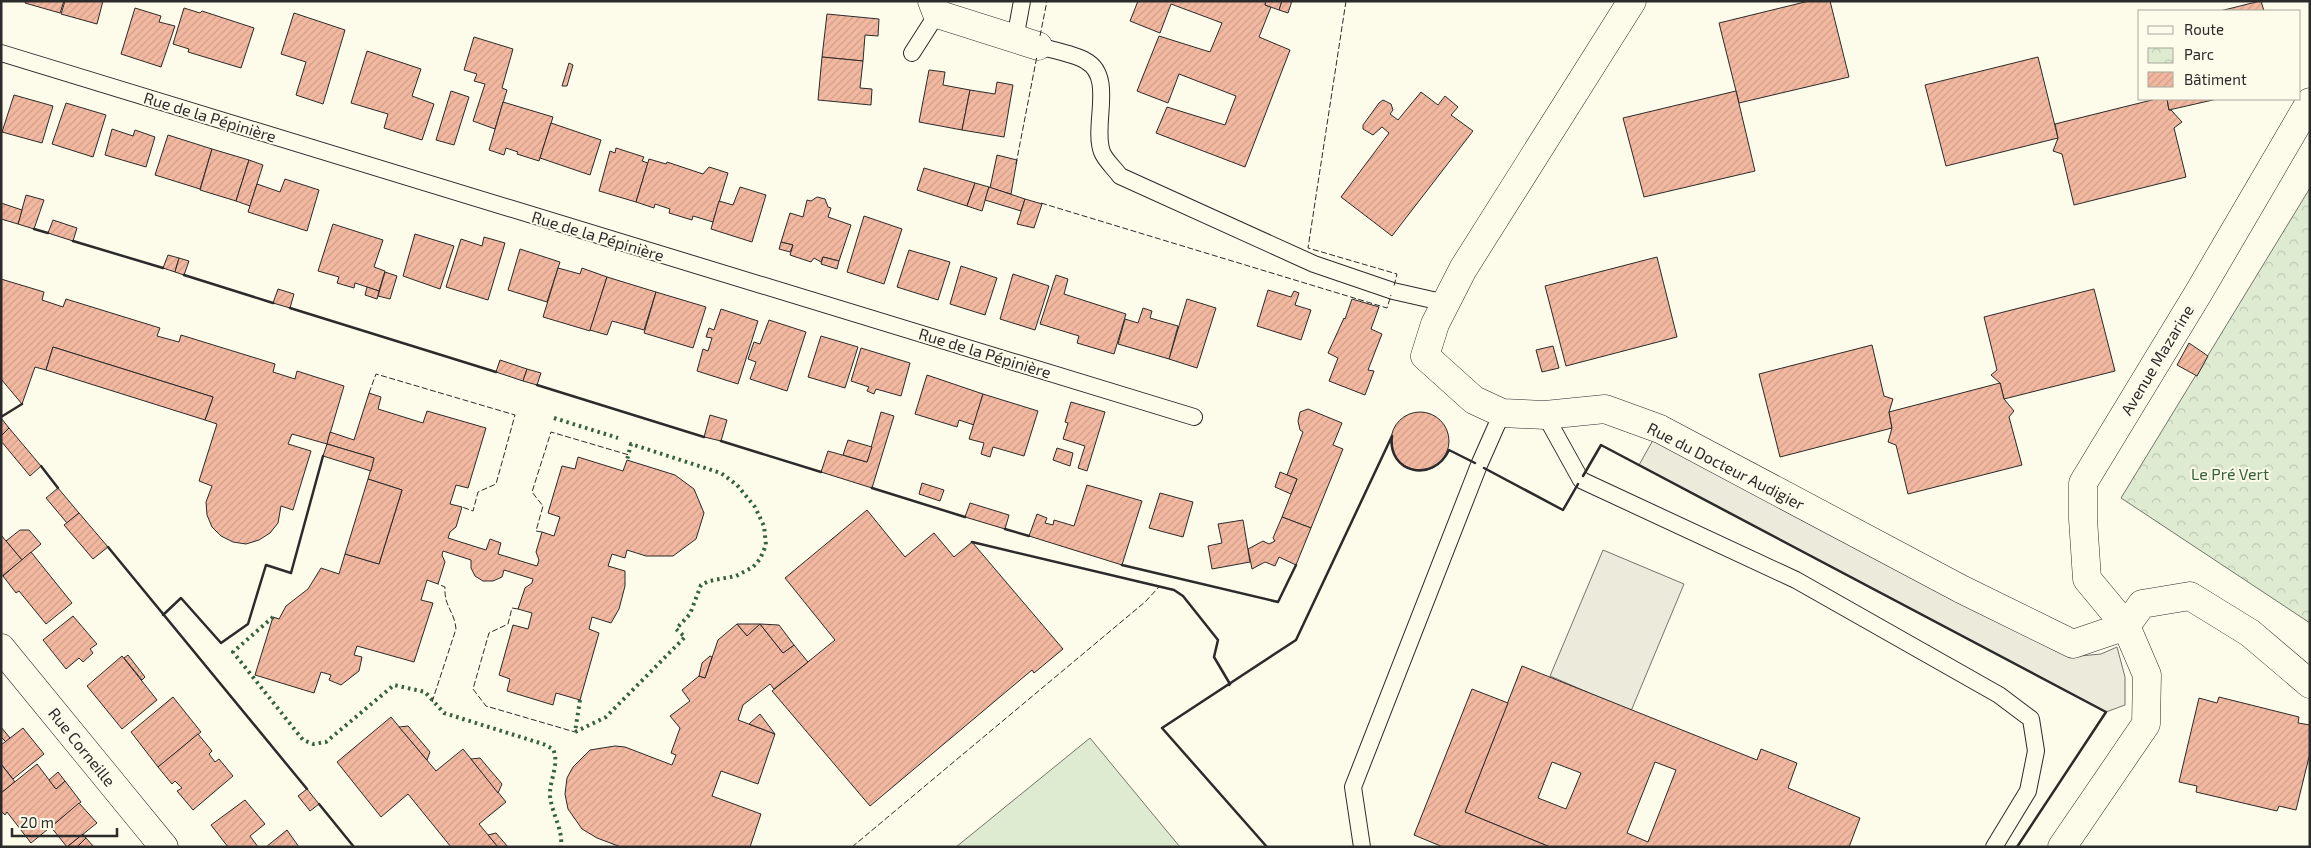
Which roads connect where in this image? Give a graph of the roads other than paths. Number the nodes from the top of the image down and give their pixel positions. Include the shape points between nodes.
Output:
1 (1022, 1) edge
2 (1632, 1) edge
3 (934, 8) edge
4 (1027, 42) junction
5 (1, 52) edge
6 (912, 53) dead end
7 (2310, 102) edge
8 (1446, 303) junction
9 (1502, 413) junction
10 (1194, 416) dead end
11 (1545, 416) junction
12 (2126, 626) junction
13 (1, 648) edge
14 (2310, 684) edge
15 (164, 847) edge
16 (1362, 847) edge
17 (1994, 847) edge
18 (2062, 847) edge

1 - 4 lane
2 - 8 street, Rue du Docteur Audigier via 1463,270
3 - 4 street
3 - 6 lane
4 - 8 lane via 1086,60 1096,70 1102,90 1098,135 1102,153 1120,176 1314,264 1393,290
5 - 10 lane, Rue de la Pépinière
7 - 12 street, Avenue Mazarine via 2083,483 2087,579
8 - 9 street, Rue du Docteur Audigier via 1425,356 1474,400
9 - 11 street, Rue du Docteur Audigier
9 - 16 lane via 1353,787
11 - 12 street, Rue du Docteur Audigier via 1605,409 1660,429 1961,589 2073,644
11 - 17 lane via 1581,480 1796,580 1999,695 2031,719 2036,750 2028,791
12 - 14 street via 2142,604 2190,596 2250,633
12 - 18 street, Avenue Mazarine via 2147,675 2146,724
13 - 15 street, Rue Corneille

